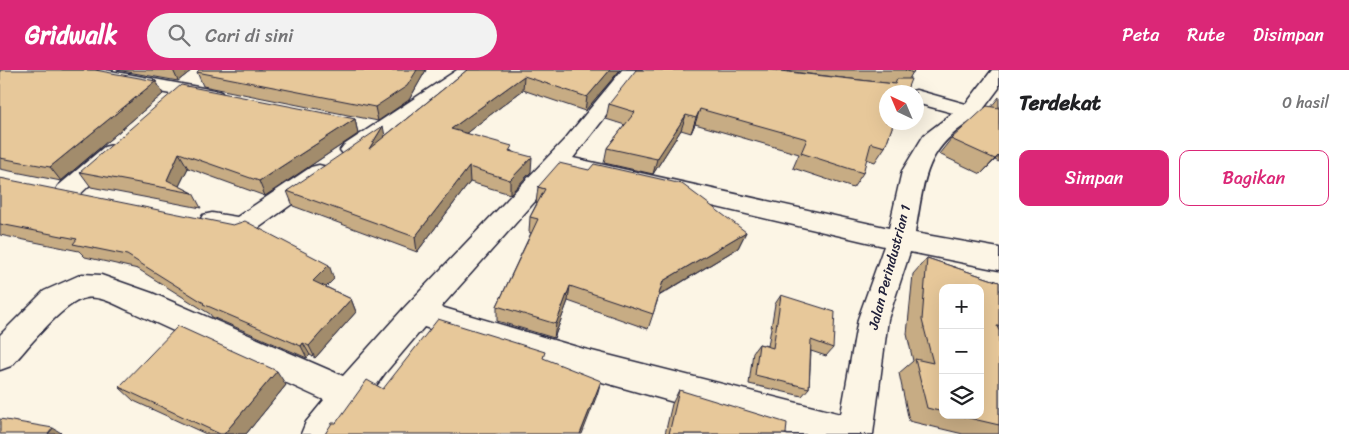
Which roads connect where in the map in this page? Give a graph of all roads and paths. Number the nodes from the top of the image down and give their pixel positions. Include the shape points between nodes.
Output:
1 (73, 70) edge
2 (206, 70) edge
3 (470, 70) edge
4 (632, 70) edge
5 (999, 74) edge
6 (183, 90) junction
7 (924, 98) edge
8 (230, 99) edge
9 (161, 109) edge
10 (971, 112) junction
11 (999, 118) edge
12 (353, 125) edge
13 (381, 130) junction
14 (125, 141) edge
15 (556, 162) junction
16 (96, 198) edge
17 (193, 218) edge
18 (900, 240) junction
19 (999, 259) edge
20 (419, 313) junction
21 (0, 356) edge
22 (350, 395) junction
23 (320, 434) edge
24 (853, 434) edge

1 - 6 street
2 - 6 street
3 - 13 street
4 - 15 street
5 - 10 street, Jalan Perindustrian 1
6 - 8 street
6 - 9 street
7 - 10 street
10 - 11 street
10 - 18 street, Jalan Perindustrian 1 via 932,140 914,171
12 - 13 street
13 - 17 street via 241,227
14 - 16 street via 57,190
15 - 18 street
15 - 20 street
18 - 19 street
18 - 24 street, Jalan Perindustrian 1 via 873,319
20 - 22 street via 381,354
20 - 24 street via 584,363
21 - 22 street via 54,300 82,286 101,287
22 - 23 street

